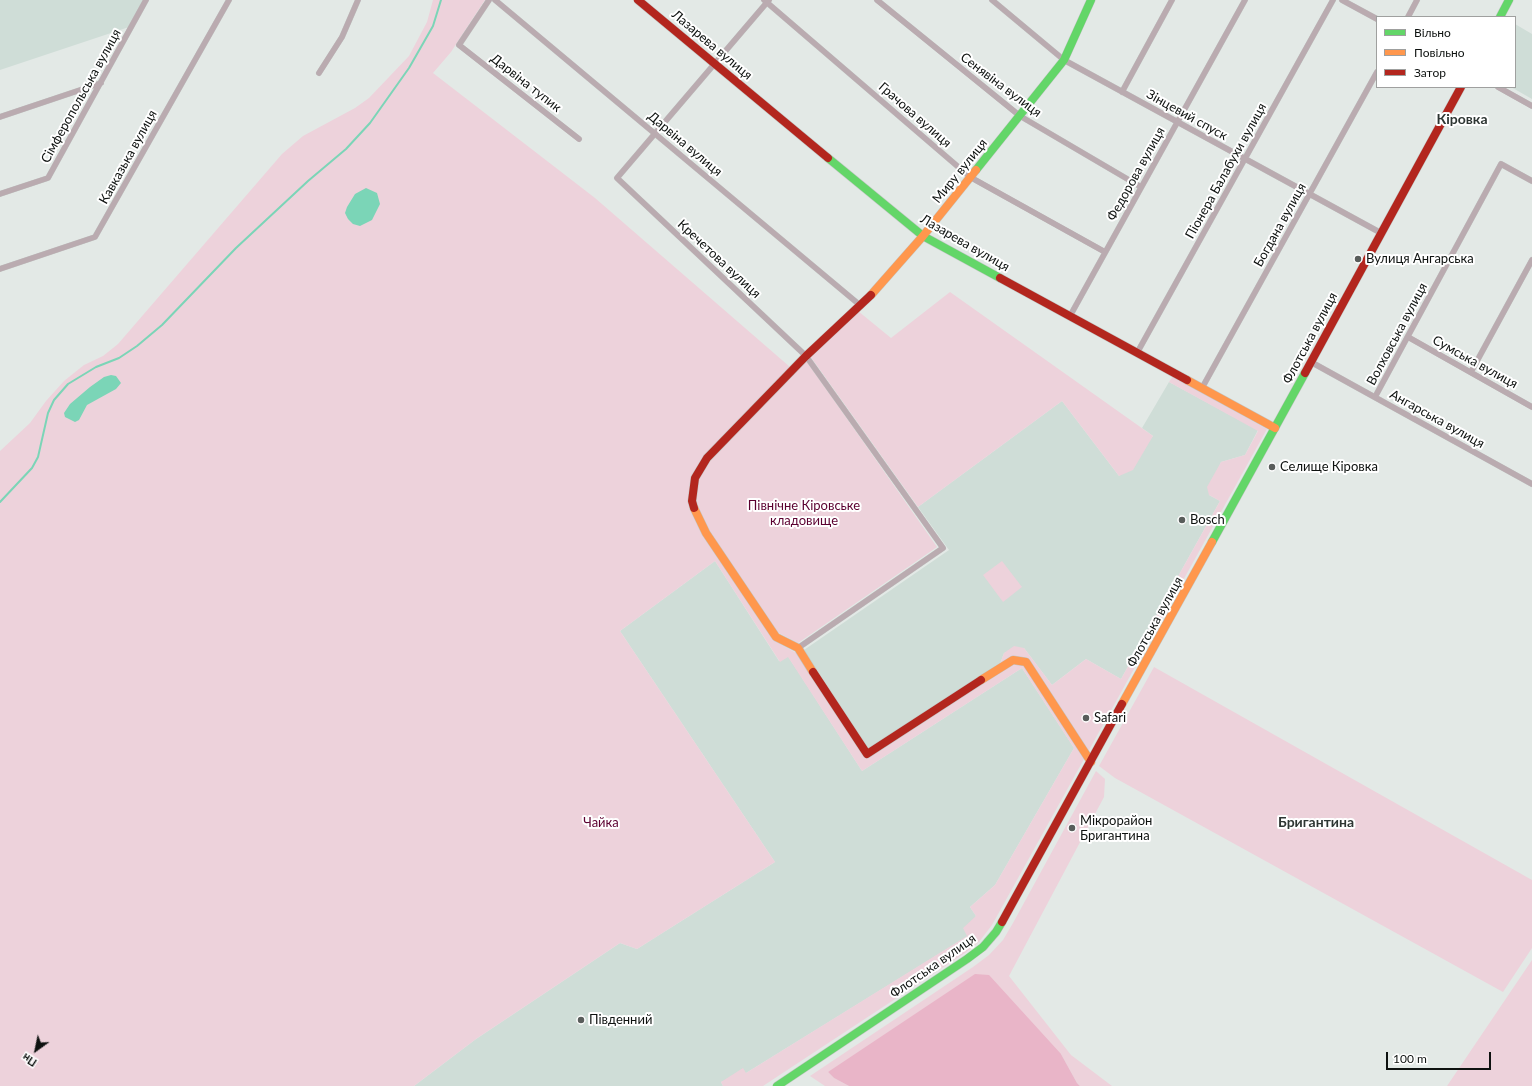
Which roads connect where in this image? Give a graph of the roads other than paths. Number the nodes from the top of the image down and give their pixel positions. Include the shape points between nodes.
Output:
1 (146, 0) edge
2 (229, 0) edge
3 (358, 0) edge
4 (489, 0) edge
5 (495, 0) edge
6 (638, 0) edge
7 (877, 0) edge
8 (992, 0) edge
9 (1091, 0) edge
10 (1172, 0) edge
11 (1245, 0) edge
12 (1333, 0) edge
13 (1342, 0) edge
14 (1417, 0) edge
15 (1509, 0) edge
16 (767, 1) edge
17 (1409, 16) edge
18 (1501, 16) edge
19 (1376, 18) edge
20 (1064, 60) junction
21 (715, 64) junction
22 (319, 73) dead end
23 (1376, 74) edge
24 (100, 83) junction
25 (1460, 88) edge
26 (1500, 88) edge
27 (1122, 92) junction
28 (1532, 106) edge
29 (1020, 116) junction
30 (0, 117) edge
31 (1177, 122) junction
32 (656, 133) junction
33 (579, 139) dead end
34 (1245, 159) junction
35 (970, 177) junction
36 (1532, 181) edge
37 (1142, 187) junction
38 (0, 194) edge
39 (1309, 194) junction
40 (1381, 233) junction
41 (923, 236) junction
42 (1105, 252) junction
43 (1532, 260) edge
44 (0, 269) edge
45 (861, 306) junction
46 (1070, 316) junction
47 (1408, 337) junction
48 (1137, 353) junction
49 (806, 356) junction
50 (1311, 362) junction
51 (1471, 372) junction
52 (1202, 388) junction
53 (1375, 397) junction
54 (1532, 406) edge
55 (1275, 428) junction
56 (1532, 484) edge
57 (798, 648) junction
58 (1091, 762) junction
59 (776, 1086) edge

1 - 24 street, Сімферопольська вулиця
2 - 44 street, Кавказька вулиця via 95,237
3 - 22 street via 342,37
4 - 33 street, Дарвіна тупик via 459,45
5 - 32 street, Дарвіна вулиця
6 - 21 street, Лазарева вулиця
7 - 29 street, Сенявіна вулиця
8 - 20 street, Зінцевий спуск
9 - 20 street, Миру вулиця
10 - 27 street
11 - 31 street, Федорова вулиця
12 - 34 street, Піонера Балабухи вулиця
13 - 19 street
14 - 17 street
15 - 18 street
16 - 21 street
16 - 35 street, Грачова вулиця
20 - 27 street, Зінцевий спуск
20 - 29 street, Миру вулиця
21 - 32 street
21 - 41 street, Лазарева вулиця
23 - 39 street, Богдана вулиця
24 - 30 street
24 - 38 street, Сімферопольська вулиця via 48,178
25 - 40 street, Флотська вулиця
26 - 28 street
27 - 31 street, Зінцевий спуск
29 - 35 street, Миру вулиця
29 - 37 street, Сенявіна вулиця
31 - 34 street, Зінцевий спуск
31 - 37 street, Федорова вулиця
32 - 45 street, Дарвіна вулиця
32 - 49 street, Кречетова вулиця via 617,178
34 - 39 street, Зінцевий спуск
34 - 48 street, Піонера Балабухи вулиця
35 - 41 street, Миру вулиця
35 - 42 street, Грачова вулиця
36 - 47 street, Волховська вулиця via 1501,164
37 - 42 street, Федорова вулиця
39 - 40 street, Зінцевий спуск
39 - 52 street, Богдана вулиця
40 - 50 street, Флотська вулиця
41 - 45 street, Миру вулиця
41 - 46 street, Лазарева вулиця
42 - 46 street, Федорова вулиця
43 - 51 street
45 - 49 street, Миру вулиця
46 - 48 street, Лазарева вулиця
47 - 51 street, Сумська вулиця
47 - 53 street, Волховська вулиця
48 - 52 street, Лазарева вулиця
49 - 57 street, Миру вулиця via 707,458 695,478 692,501 695,514 706,533 776,637
49 - 57 street, Кречетова вулиця via 943,548
50 - 53 street, Ангарська вулиця
50 - 55 street, Флотська вулиця
51 - 54 street, Сумська вулиця
52 - 55 street, Лазарева вулиця
53 - 56 street, Ангарська вулиця
55 - 58 street, Флотська вулиця
57 - 58 street via 867,754 1013,660 1026,662
58 - 59 street, Флотська вулиця via 1002,923 982,947

